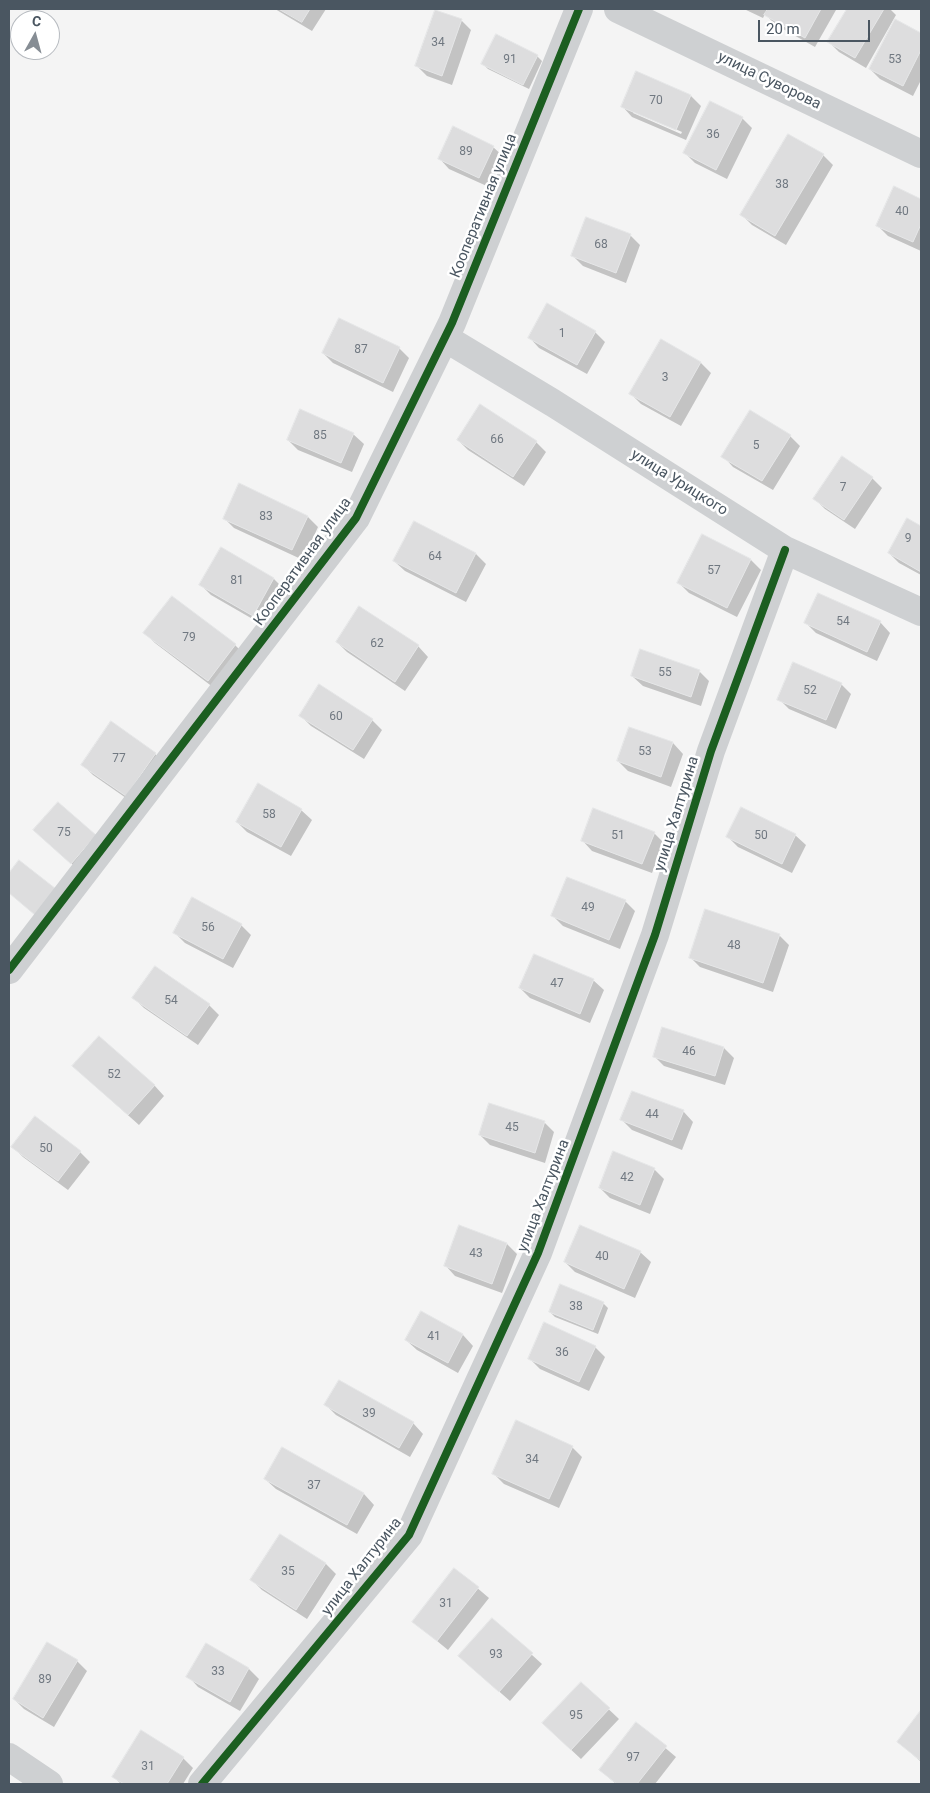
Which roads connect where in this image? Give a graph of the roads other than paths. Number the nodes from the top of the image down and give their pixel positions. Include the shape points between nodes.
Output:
1 (579, 9) edge
2 (618, 9) edge
3 (921, 154) edge
4 (445, 338) junction
5 (785, 550) junction
6 (921, 612) edge
7 (9, 970) edge
8 (9, 1757) edge
9 (49, 1784) edge
10 (202, 1784) edge

1 - 4 street, Кооперативная улица
2 - 3 street, улица Суворова
4 - 5 street, улица Урицкого
4 - 7 street, Кооперативная улица via 356,518
5 - 6 street, улица Урицкого
5 - 10 street, улица Халтурина via 710,751 655,935 538,1253 409,1535
8 - 9 street

